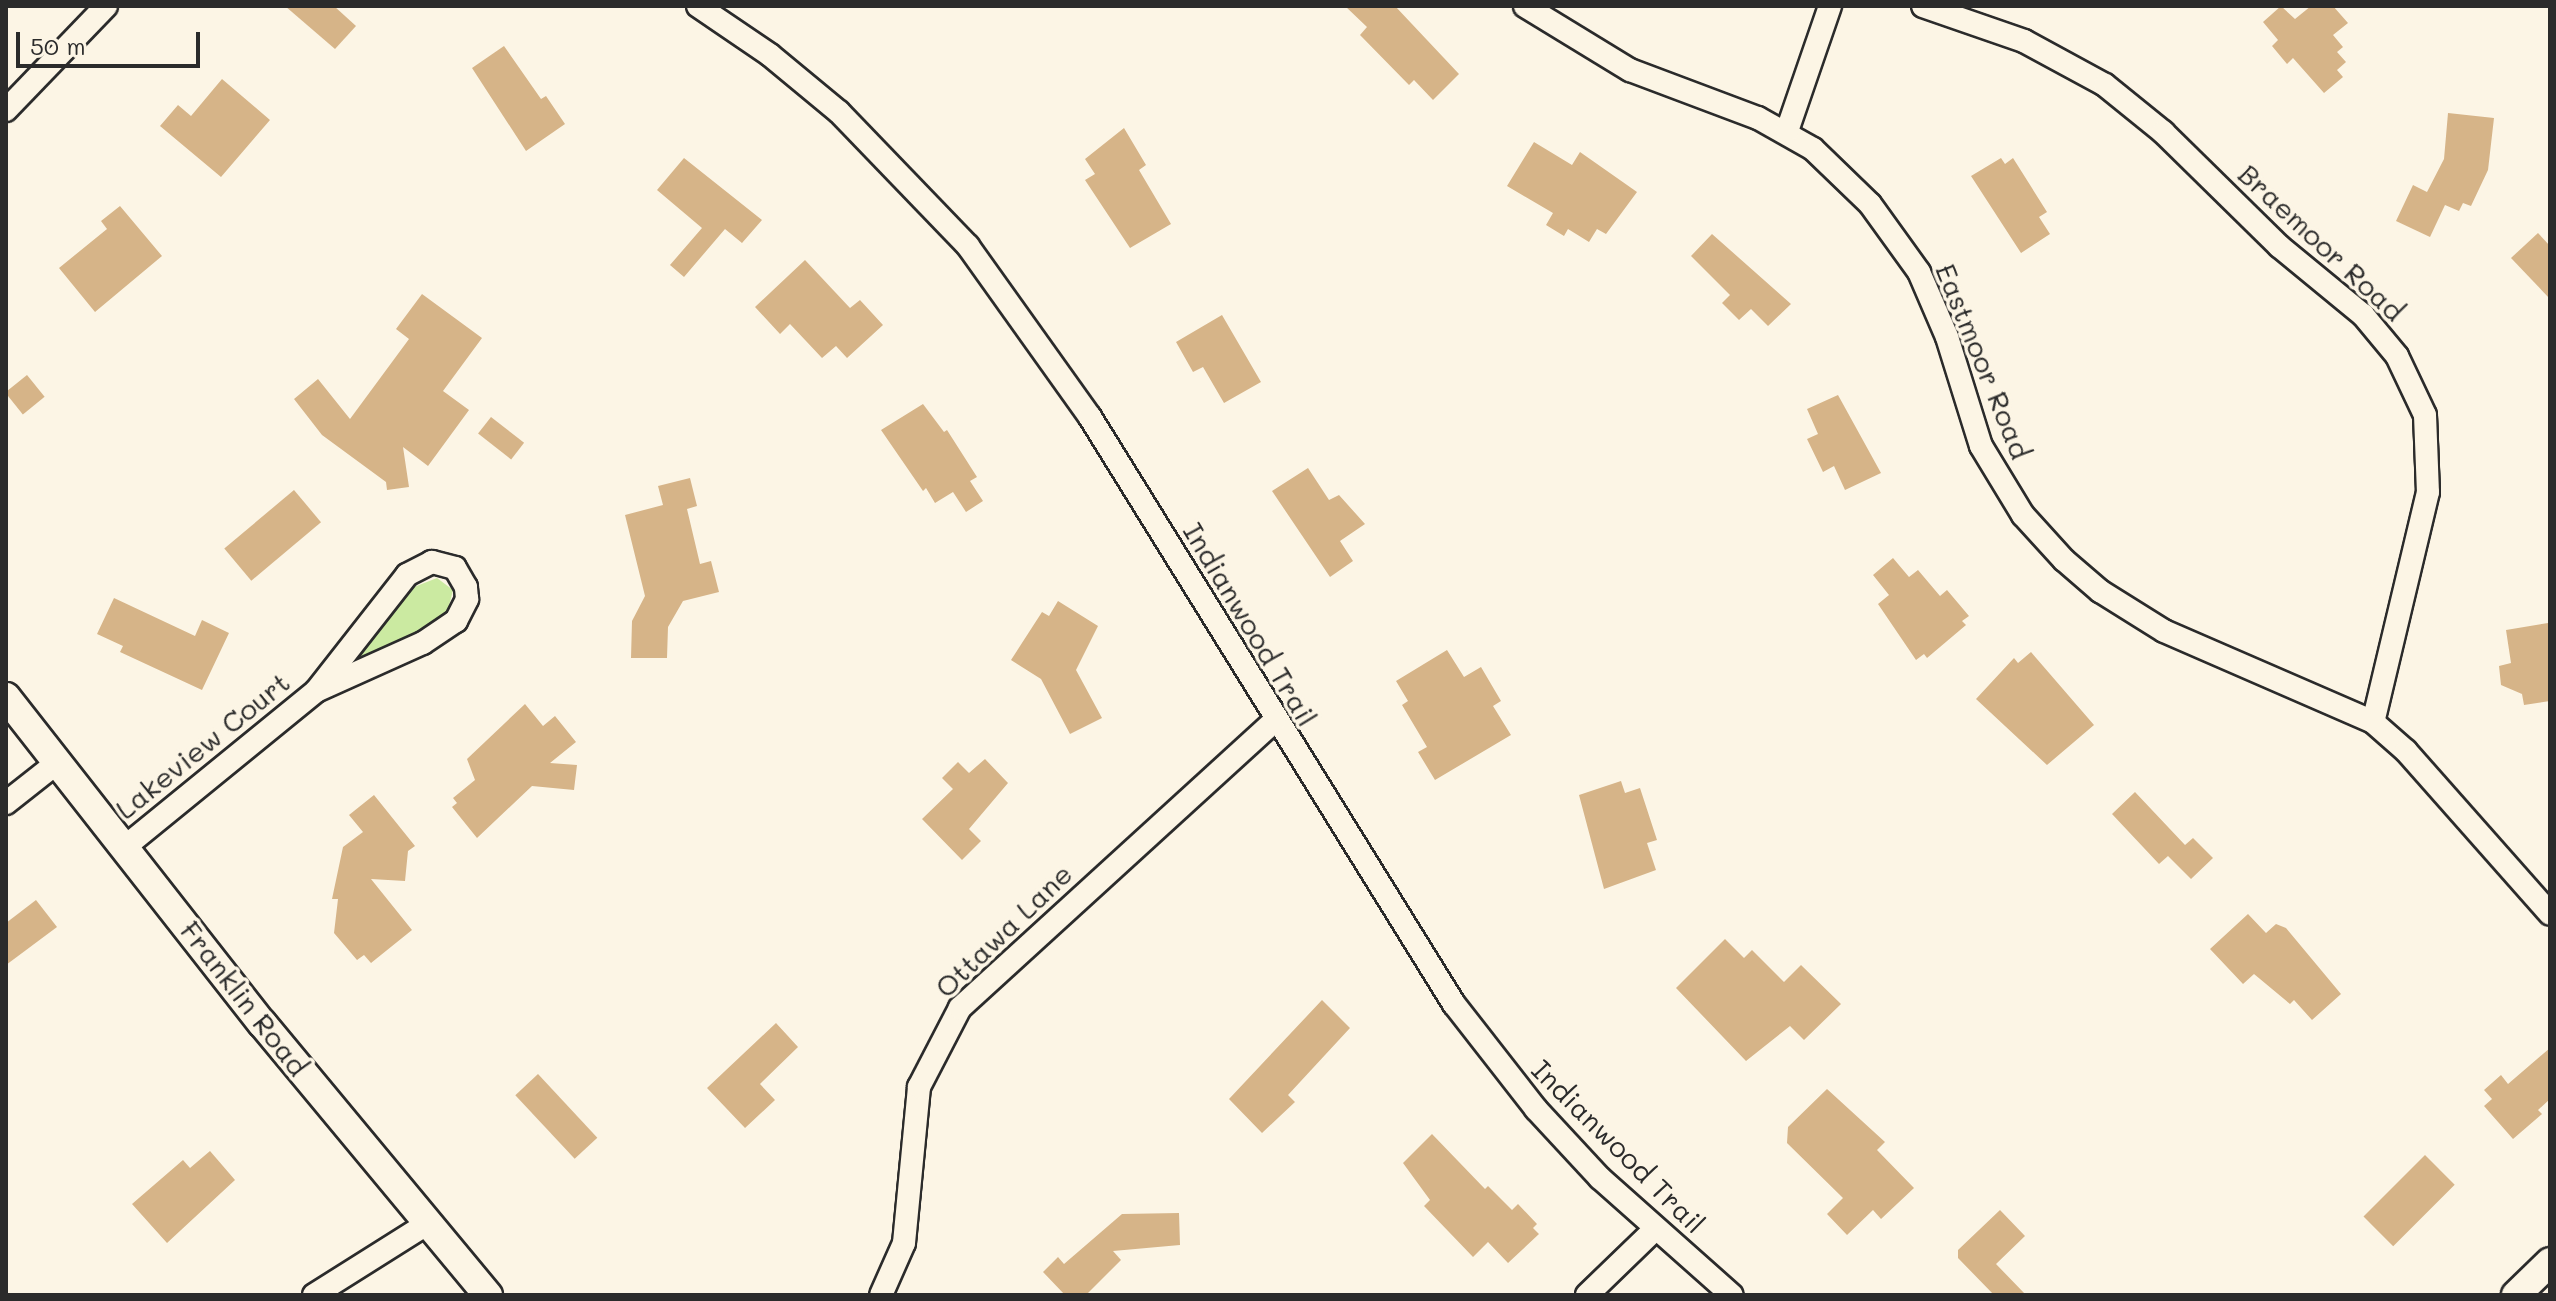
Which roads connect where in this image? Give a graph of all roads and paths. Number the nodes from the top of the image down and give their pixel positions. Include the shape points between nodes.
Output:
1 (106, 6) edge
2 (698, 6) edge
3 (1525, 6) edge
4 (1830, 6) edge
5 (1923, 6) edge
6 (6, 110) edge
7 (1787, 131) junction
8 (316, 691) junction
9 (6, 697) edge
10 (1274, 721) junction
11 (2373, 722) junction
12 (58, 762) junction
13 (6, 803) edge
14 (126, 846) junction
15 (2550, 914) edge
16 (430, 1222) junction
17 (1654, 1230) junction
18 (2550, 1262) edge
19 (314, 1295) edge
20 (488, 1295) edge
21 (881, 1295) edge
22 (1587, 1295) edge
23 (1732, 1295) edge
24 (2516, 1295) edge

1 - 6 street
2 - 10 street, Indianwood Trail via 770,55 839,112 968,246 1069,385
3 - 7 street, Eastmoor Road via 1630,70
4 - 7 street
5 - 11 street, Braemoor Road via 2024,41 2105,85 2163,132 2279,246 2363,315 2397,356 2425,415 2428,492
7 - 11 street, Eastmoor Road via 1840,172 1898,239 1936,307 1981,446 2023,515 2064,560 2100,591 2164,631
8 - 8 street, Lakeview Court via 441,633 463,612 466,587 461,576 441,562 425,563 407,575
8 - 14 street, Lakeview Court
9 - 12 street, Franklin Road
10 - 17 street, Indianwood Trail via 1477,1036 1536,1109
10 - 21 street, Ottawa Lane via 960,1008 919,1087 904,1243
11 - 15 street, Eastmoor Road via 2406,751
12 - 13 street
12 - 14 street, Franklin Road
14 - 16 street, Franklin Road via 262,1023
16 - 19 street
16 - 20 street, Franklin Road
17 - 22 street
17 - 23 street, Indianwood Trail
18 - 24 street

